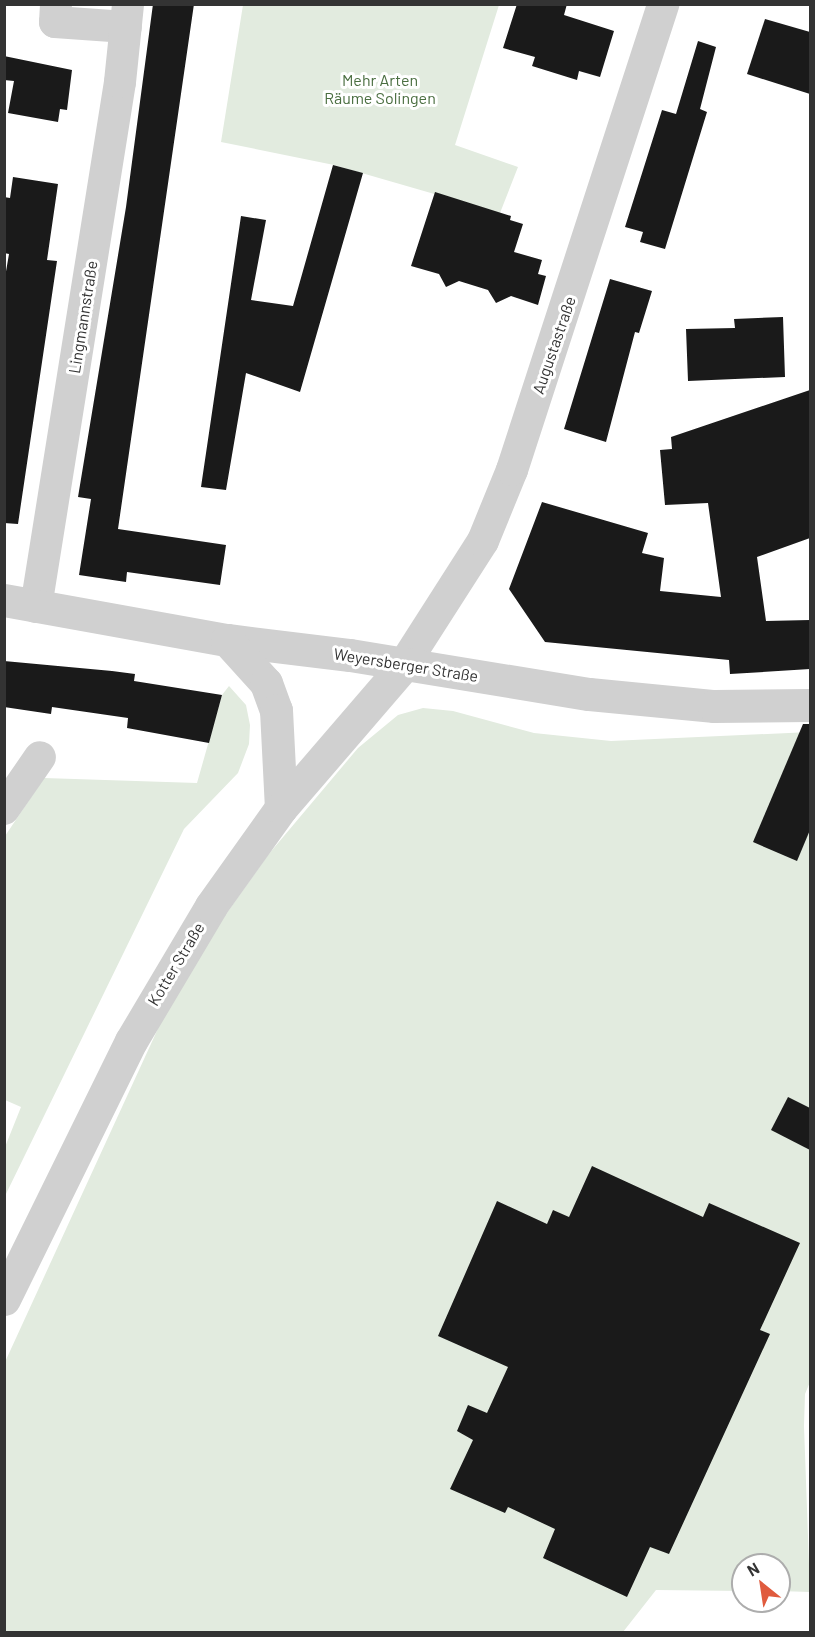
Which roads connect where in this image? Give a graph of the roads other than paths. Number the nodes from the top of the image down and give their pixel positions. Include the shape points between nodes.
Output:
1 (56, 4) edge
2 (663, 4) edge
3 (127, 16) edge
4 (4, 600) edge
5 (36, 607) junction
6 (227, 640) junction
7 (404, 666) junction
8 (810, 705) edge
9 (40, 757) dead end
10 (282, 808) junction
11 (4, 809) edge
12 (4, 1299) edge

1 - 3 street, Lingmannstraße via 55,22
2 - 7 street, Augustastraße via 512,470 483,541
3 - 5 street, Lingmannstraße
4 - 5 street, Weyersberger Straße
5 - 6 street, Weyersberger Straße
6 - 7 street, Weyersberger Straße
6 - 10 street via 266,683 276,710
7 - 8 street, Weyersberger Straße via 589,694 703,705
7 - 10 street, Kotter Straße
9 - 11 street
10 - 12 street, Kotter Straße via 211,906 161,987 79,1141

